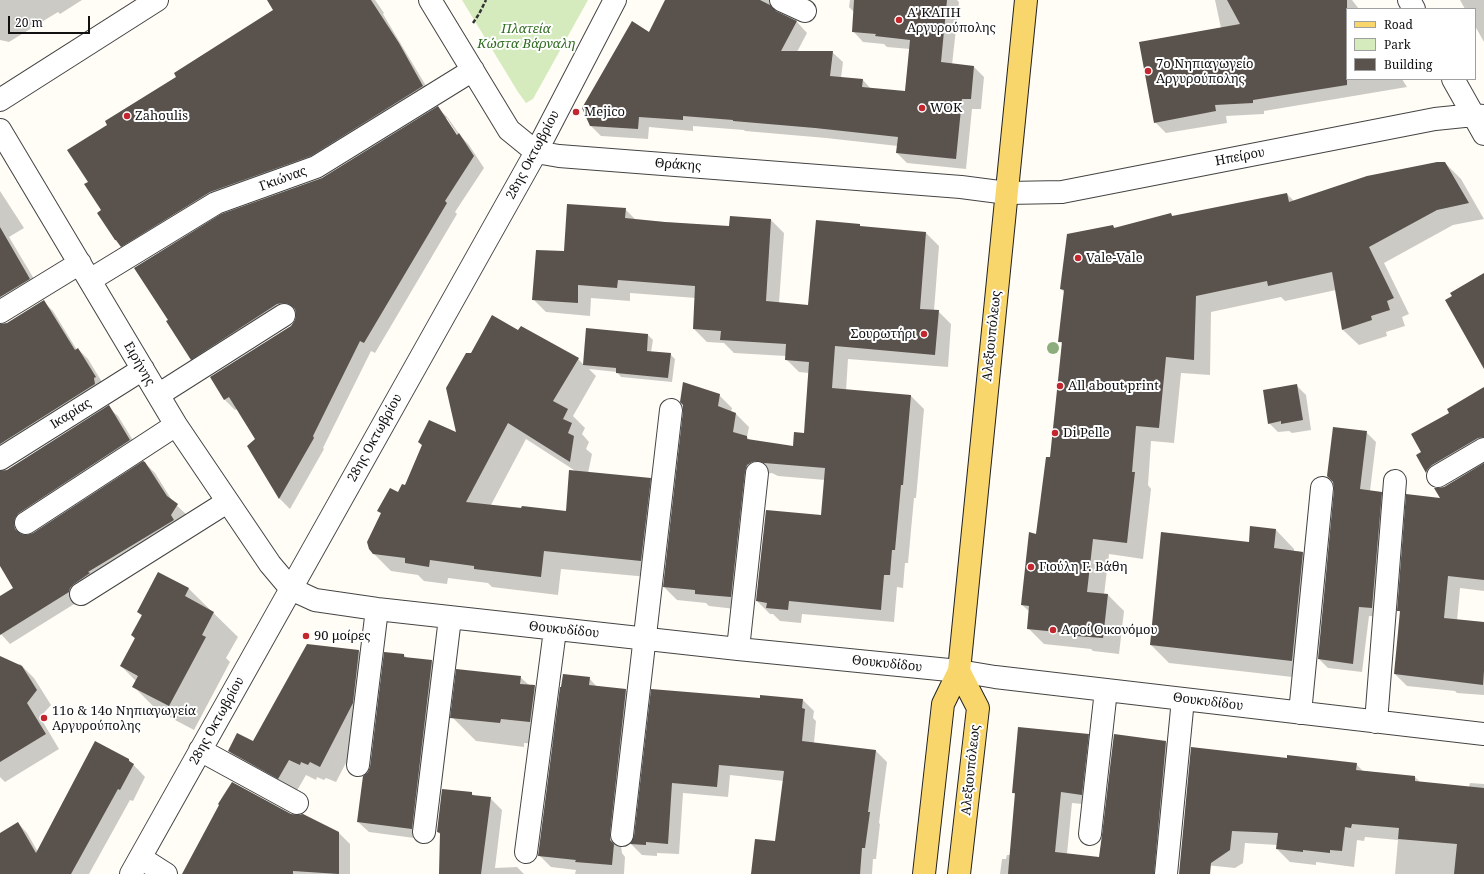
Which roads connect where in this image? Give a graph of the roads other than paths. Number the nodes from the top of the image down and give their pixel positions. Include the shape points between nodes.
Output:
1 (157, 0) edge
2 (430, 0) edge
3 (615, 0) edge
4 (781, 0) edge
5 (1026, 0) edge
6 (805, 11) dead end
7 (473, 70) junction
8 (1454, 80) edge
9 (0, 100) edge
10 (1479, 116) edge
11 (0, 130) edge
12 (1484, 134) edge
13 (536, 152) junction
14 (1007, 193) junction
15 (85, 272) junction
16 (0, 312) edge
17 (284, 315) dead end
18 (143, 369) junction
19 (158, 395) junction
20 (671, 410) dead end
21 (176, 425) junction
22 (1484, 449) edge
23 (0, 459) edge
24 (757, 472) dead end
25 (1438, 476) dead end
26 (1396, 481) dead end
27 (1322, 488) dead end
28 (227, 502) junction
29 (26, 523) dead end
30 (291, 589) junction
31 (81, 594) dead end
32 (377, 609) junction
33 (450, 618) junction
34 (555, 630) junction
35 (645, 639) junction
36 (738, 649) junction
37 (959, 671) junction
38 (1106, 690) junction
39 (1183, 699) junction
40 (1300, 713) junction
41 (1376, 722) junction
42 (1484, 734) edge
43 (200, 750) junction
44 (358, 765) dead end
45 (296, 803) dead end
46 (424, 832) dead end
47 (1090, 834) dead end
48 (622, 835) dead end
49 (526, 852) dead end
50 (136, 866) edge
51 (166, 874) edge
52 (924, 874) edge
53 (959, 874) edge
54 (1166, 874) edge

1 - 9 street
2 - 7 street, Θράκης
3 - 13 street, 28ης Οκτωβρίου
4 - 6 street
5 - 14 main road, Αλεξιουπόλεως
7 - 13 street, Θράκης via 509,130
7 - 15 street, Γκιώνας via 316,167 216,203
8 - 10 street
10 - 12 street
10 - 14 street, Ηπείρου via 1435,119 1062,192
11 - 15 street, Ειρήνης
13 - 14 street, Θράκης
13 - 30 street, 28ης Οκτωβρίου
14 - 37 main road, Αλεξιουπόλεως
15 - 16 street, Γκιώνας
15 - 18 street, Ειρήνης
17 - 19 street
18 - 19 street, Ειρήνης
18 - 23 street, Ικαρίας
19 - 21 street, Ειρήνης
20 - 35 street
21 - 28 street, Ειρήνης
21 - 29 street
22 - 25 street
24 - 36 street
26 - 41 street
27 - 40 street
28 - 30 street, Ειρήνης via 270,564
28 - 31 street
30 - 32 street, Θουκυδίδου via 315,600
30 - 43 street, 28ης Οκτωβρίου
32 - 33 street, Θουκυδίδου
32 - 44 street
33 - 34 street, Θουκυδίδου
33 - 46 street
34 - 35 street, Θουκυδίδου
34 - 49 street
35 - 36 street, Θουκυδίδου
35 - 48 street
36 - 37 street, Θουκυδίδου
37 - 38 street, Θουκυδίδου
37 - 52 main road, Αλεξιουπόλεως via 943,704
37 - 53 main road, Αλεξιουπόλεως via 978,708
38 - 39 street, Θουκυδίδου
38 - 47 street
39 - 40 street, Θουκυδίδου
39 - 54 street
40 - 41 street, Θουκυδίδου
41 - 42 street, Θουκυδίδου
43 - 45 street
43 - 50 street, 28ης Οκτωβρίου
50 - 51 street

